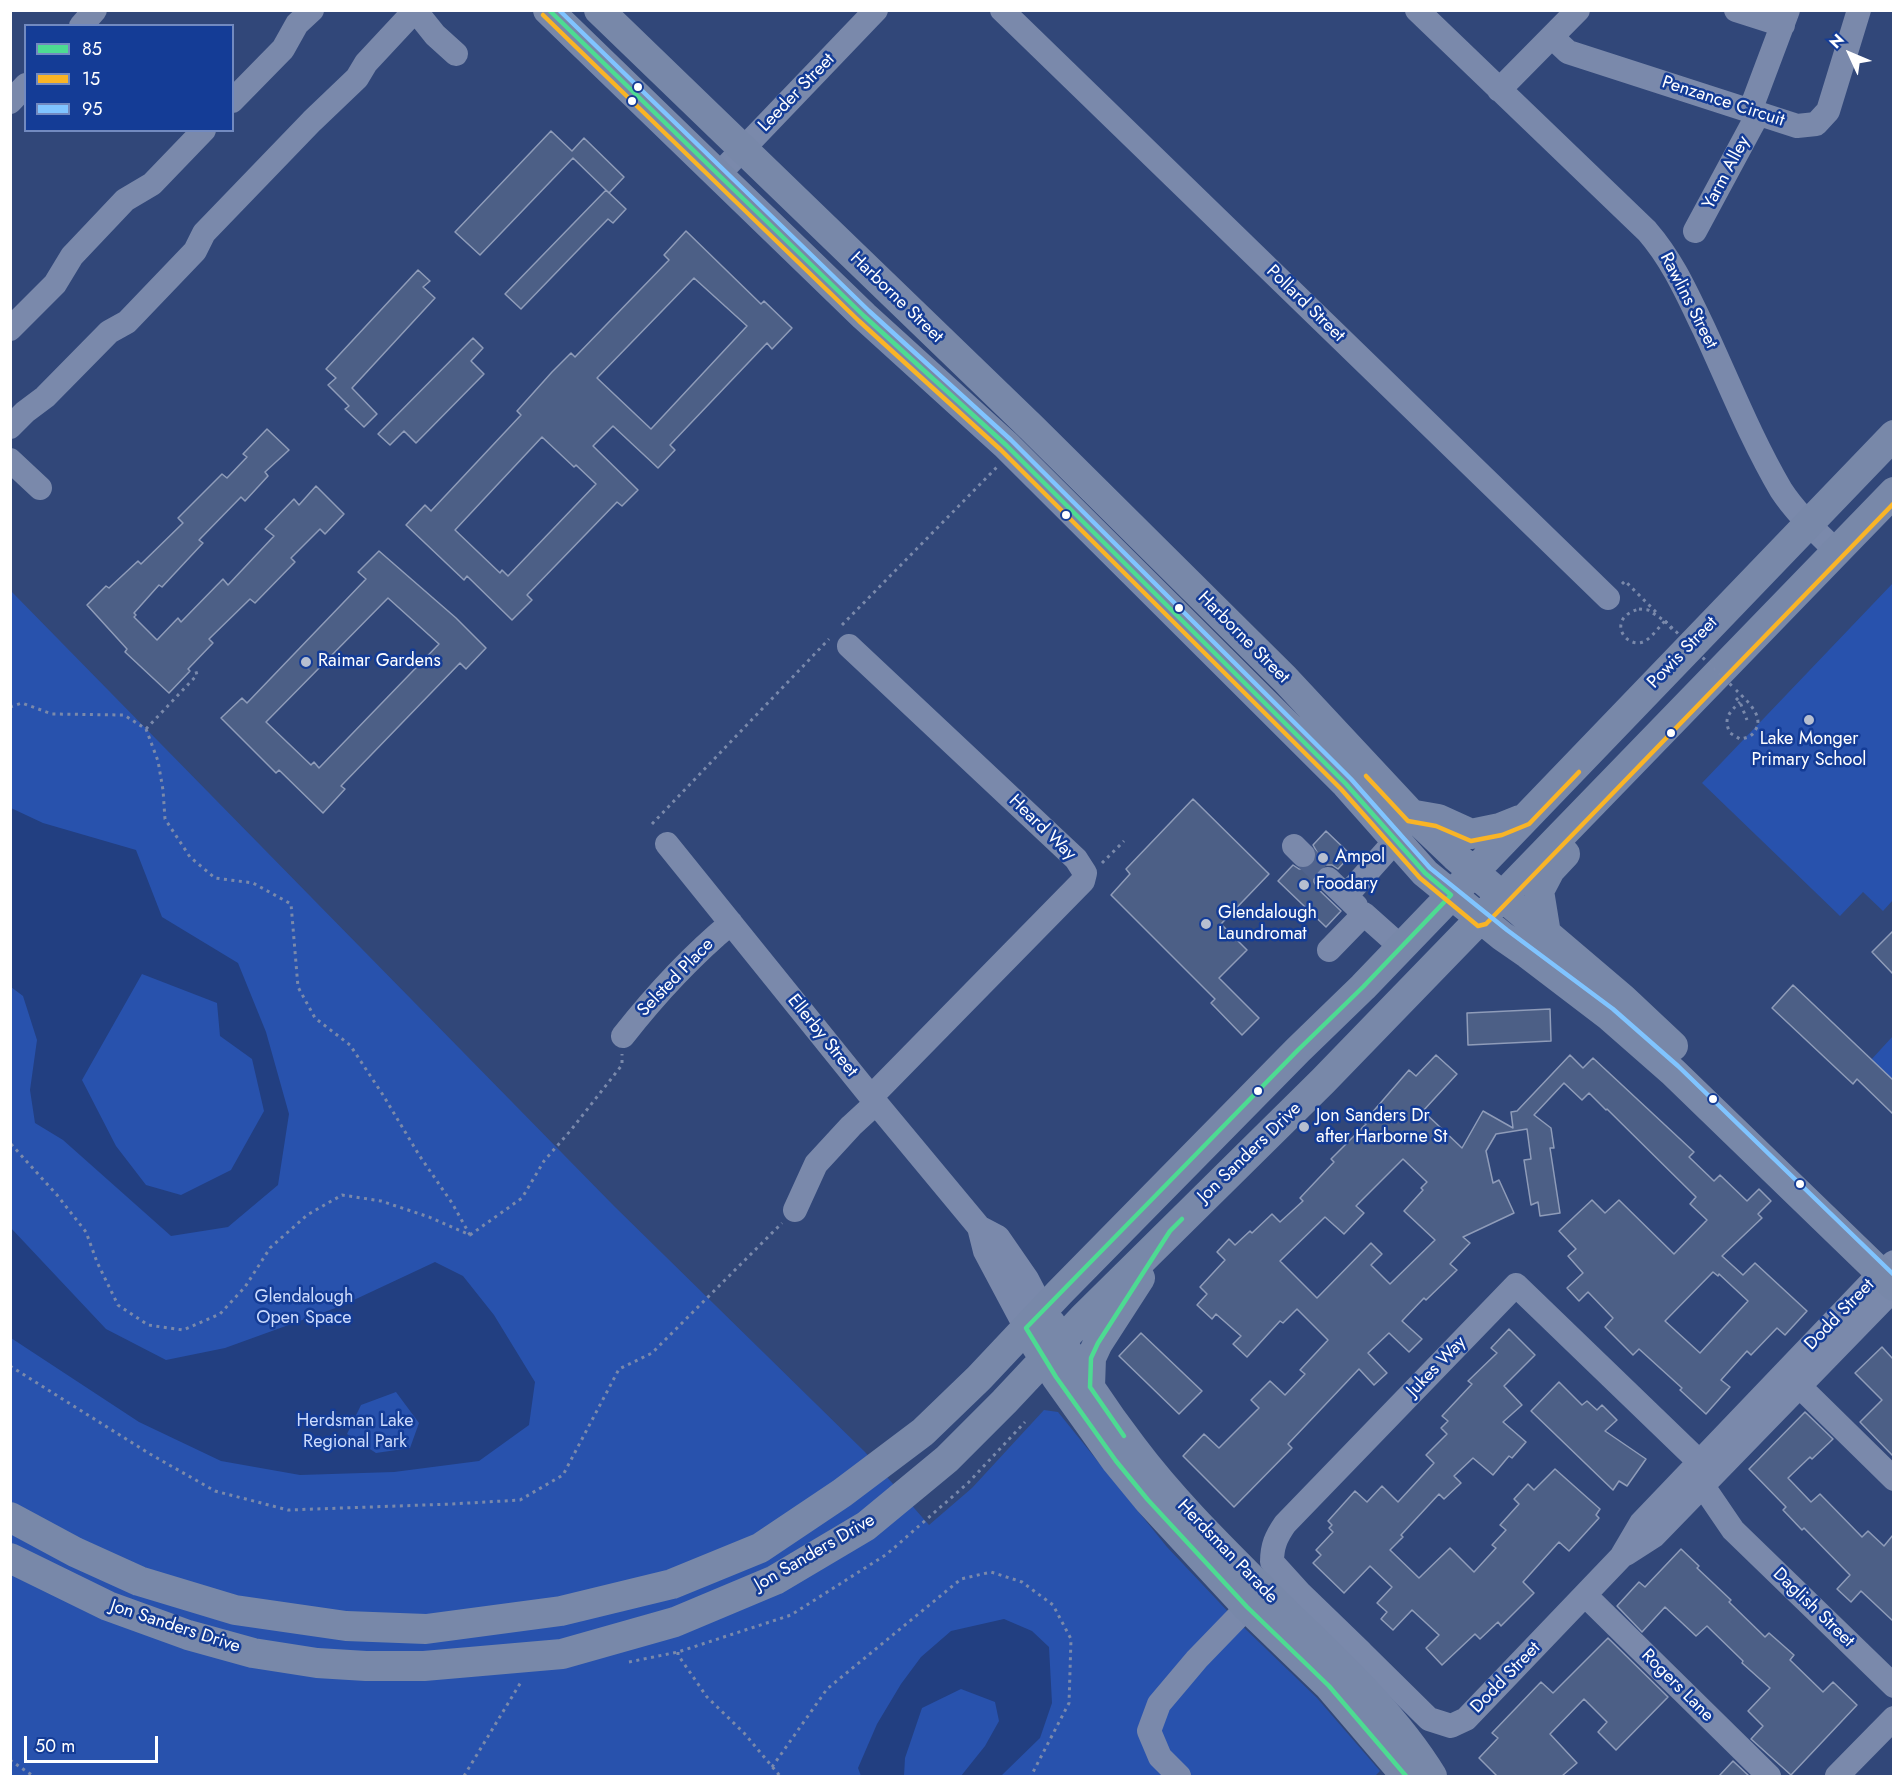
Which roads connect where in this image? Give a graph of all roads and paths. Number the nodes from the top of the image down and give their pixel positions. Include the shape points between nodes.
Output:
1 (95, 10) edge
2 (312, 10) edge
3 (548, 10) edge
4 (599, 10) edge
5 (876, 10) edge
6 (1002, 10) edge
7 (1417, 10) edge
8 (1578, 10) edge
9 (1736, 10) edge
10 (1859, 10) edge
11 (415, 11) edge
12 (1786, 18) edge
13 (83, 24) edge
14 (1552, 37) junction
15 (456, 54) dead end
16 (24, 88) edge
17 (1499, 90) junction
18 (234, 99) edge
19 (10, 102) edge
20 (1754, 113) junction
21 (202, 132) edge
22 (743, 150) junction
23 (718, 175) junction
24 (1695, 231) dead end
25 (889, 290) junction
26 (864, 316) junction
27 (10, 329) edge
28 (10, 427) edge
29 (1893, 435) edge
30 (10, 460) edge
31 (998, 466) dead end
32 (40, 488) dead end
33 (1893, 492) edge
34 (1809, 523) junction
35 (1836, 551) junction
36 (1608, 598) joint
37 (1665, 621) junction
38 (1672, 628) dead end
39 (849, 646) dead end
40 (195, 668) dead end
41 (1736, 699) dead end
42 (1740, 702) junction
43 (10, 707) edge
44 (1747, 720) dead end
45 (146, 729) junction
46 (1589, 806) junction
47 (1412, 815) junction
48 (1525, 818) junction
49 (652, 824) dead end
50 (1396, 840) junction
51 (667, 844) dead end
52 (1473, 872) junction
53 (1328, 879) tunnel mouth
54 (1451, 895) junction
55 (1346, 896) junction
56 (1502, 897) junction
57 (1364, 914) junction
58 (1481, 919) junction
59 (731, 923) junction
60 (1546, 934) junction
61 (1401, 947) junction
62 (1329, 950) dead end
63 (623, 1036) joint
64 (873, 1100) junction
65 (10, 1143) edge
66 (795, 1210) joint
67 (1170, 1231) junction
68 (470, 1235) junction
69 (1891, 1274) edge
70 (1035, 1319) junction
71 (1052, 1350) junction
72 (10, 1366) edge
73 (1793, 1379) junction
74 (1090, 1387) junction
75 (1702, 1474) junction
76 (1893, 1479) edge
77 (903, 1495) junction
78 (1679, 1497) junction
79 (10, 1517) edge
80 (796, 1525) junction
81 (1733, 1530) junction
82 (10, 1558) edge
83 (1585, 1595) junction
84 (1255, 1599) junction
85 (678, 1652) dead end
86 (1345, 1670) junction
87 (523, 1678) dead end
88 (1893, 1686) edge
89 (1893, 1718) edge
90 (10, 1760) edge
91 (771, 1767) junction
92 (33, 1776) edge
93 (464, 1776) edge
94 (780, 1776) edge
95 (1031, 1776) edge
96 (1179, 1776) edge
97 (1406, 1776) edge
98 (1432, 1776) edge
99 (1769, 1776) edge
100 (1838, 1776) edge

1 - 13 street
2 - 18 street via 297,24 283,49
3 - 23 main road, Harborne Street
4 - 22 main road, Harborne Street
5 - 22 street, Leeder Street
6 - 36 street, Pollard Street
7 - 17 street, Rawlins Street
8 - 14 street
9 - 12 street
10 - 20 street, Penzance Circuit via 1828,111 1816,124 1797,126
11 - 15 street
11 - 28 street via 366,63 357,78 204,232 195,251 127,322 109,332
12 - 20 street, Yarm Alley
14 - 17 street
14 - 20 street, Penzance Circuit via 1568,52
16 - 19 street
17 - 34 street, Rawlins Street via 1663,250 1782,490
20 - 24 street, Yarm Alley
21 - 27 street via 152,184 125,200 72,256 55,284
22 - 23 street, Leeder Street
22 - 25 main road, Harborne Street
23 - 26 main road, Harborne Street
25 - 26 main road
25 - 47 main road, Harborne Street via 1284,679
26 - 50 main road, Harborne Street via 1006,445 1346,784
29 - 34 main road, Powis Street
30 - 32 street
31 - 49 path
33 - 35 main road
34 - 35 street, Rawlins Street
34 - 48 main road, Powis Street
35 - 46 main road
36 - 37 path via 1625,581
37 - 37 path via 1644,642 1634,643 1622,632 1621,622 1630,611 1648,610
37 - 38 path
37 - 42 path, bridge via 1757,714 1755,731 1740,739 1730,733 1726,724 1729,713
39 - 64 street, Heard Way via 1076,859 1085,873 1083,881
40 - 45 path via 197,675
41 - 42 path
42 - 44 path
43 - 45 path via 22,703 52,714 124,714
45 - 68 path via 158,761 165,819 190,857 215,878 253,883 291,904 298,987 315,1018 350,1045
46 - 56 main road
46 - 60 main road via 1574,845 1551,870 1539,891
47 - 48 main road via 1438,819 1471,834
47 - 52 main road, Harborne Street
48 - 52 main road, Powis Street
50 - 54 main road, Harborne Street
50 - 55 street
51 - 59 street, Ellerby Street
52 - 54 main road, Jon Sanders Drive
52 - 56 main road, Harborne Street
53 - 55 street
54 - 58 main road, Harborne Street
54 - 61 main road, Jon Sanders Drive
55 - 57 street
56 - 58 main road, Jon Sanders Drive
56 - 60 main road, Harborne Street
57 - 61 street
57 - 62 street
58 - 67 main road, Jon Sanders Drive
58 - 69 main road, Harborne Street via 1608,1015
59 - 63 street, Selsted Place via 673,976
59 - 64 street, Ellerby Street
60 - 69 main road, Harborne Street via 1623,999
61 - 70 main road, Jon Sanders Drive
63 - 68 path via 622,1065 544,1161 522,1198
64 - 66 street via 816,1164
64 - 70 street, Ellerby Street via 979,1227 985,1251
65 - 68 path via 86,1232 118,1305 148,1325 183,1330 220,1314 245,1287 270,1248 307,1215 342,1195 381,1201
66 - 72 path via 652,1353 619,1369 563,1475 520,1500 288,1510 215,1491
67 - 71 main road, Jon Sanders Drive
67 - 74 main road via 1098,1343 1091,1358
69 - 73 street, Dodd Street
70 - 71 main road, Herdsman Parade
70 - 80 main road, Jon Sanders Drive via 923,1432
71 - 74 main road, Herdsman Parade
71 - 77 main road, Jon Sanders Drive via 947,1459
71 - 84 main road, Herdsman Parade via 1116,1461 1148,1500
73 - 75 street, Dodd Street
73 - 76 street
74 - 84 main road, Herdsman Parade via 1133,1448
75 - 78 street, Dodd Street
75 - 81 street, Daglish Street
75 - 86 street, Jukes Way via 1516,1285 1276,1537 1272,1562 1294,1587
77 - 80 main road via 860,1517
77 - 82 main road, Jon Sanders Drive via 866,1526 775,1580 675,1622 562,1654 424,1666 317,1663 253,1653 108,1606
78 - 81 street, Daglish Street
78 - 83 street, Dodd Street via 1654,1536 1621,1557
79 - 80 main road, Jon Sanders Drive via 139,1581 236,1610 346,1626 426,1629 561,1611 672,1584 760,1548
81 - 88 street, Daglish Street
83 - 86 street, Dodd Street via 1479,1707 1451,1726 1429,1719
83 - 99 street, Rogers Lane
84 - 86 main road, Herdsman Parade
84 - 96 street via 1159,1704 1149,1731 1160,1757
85 - 91 path via 707,1698 744,1733
86 - 97 main road, Herdsman Parade
86 - 98 main road, Herdsman Parade via 1388,1717
87 - 93 path
89 - 100 street
90 - 92 path
91 - 94 path
91 - 95 path via 827,1689 961,1579 991,1572 1022,1582 1053,1605 1071,1639 1069,1703

